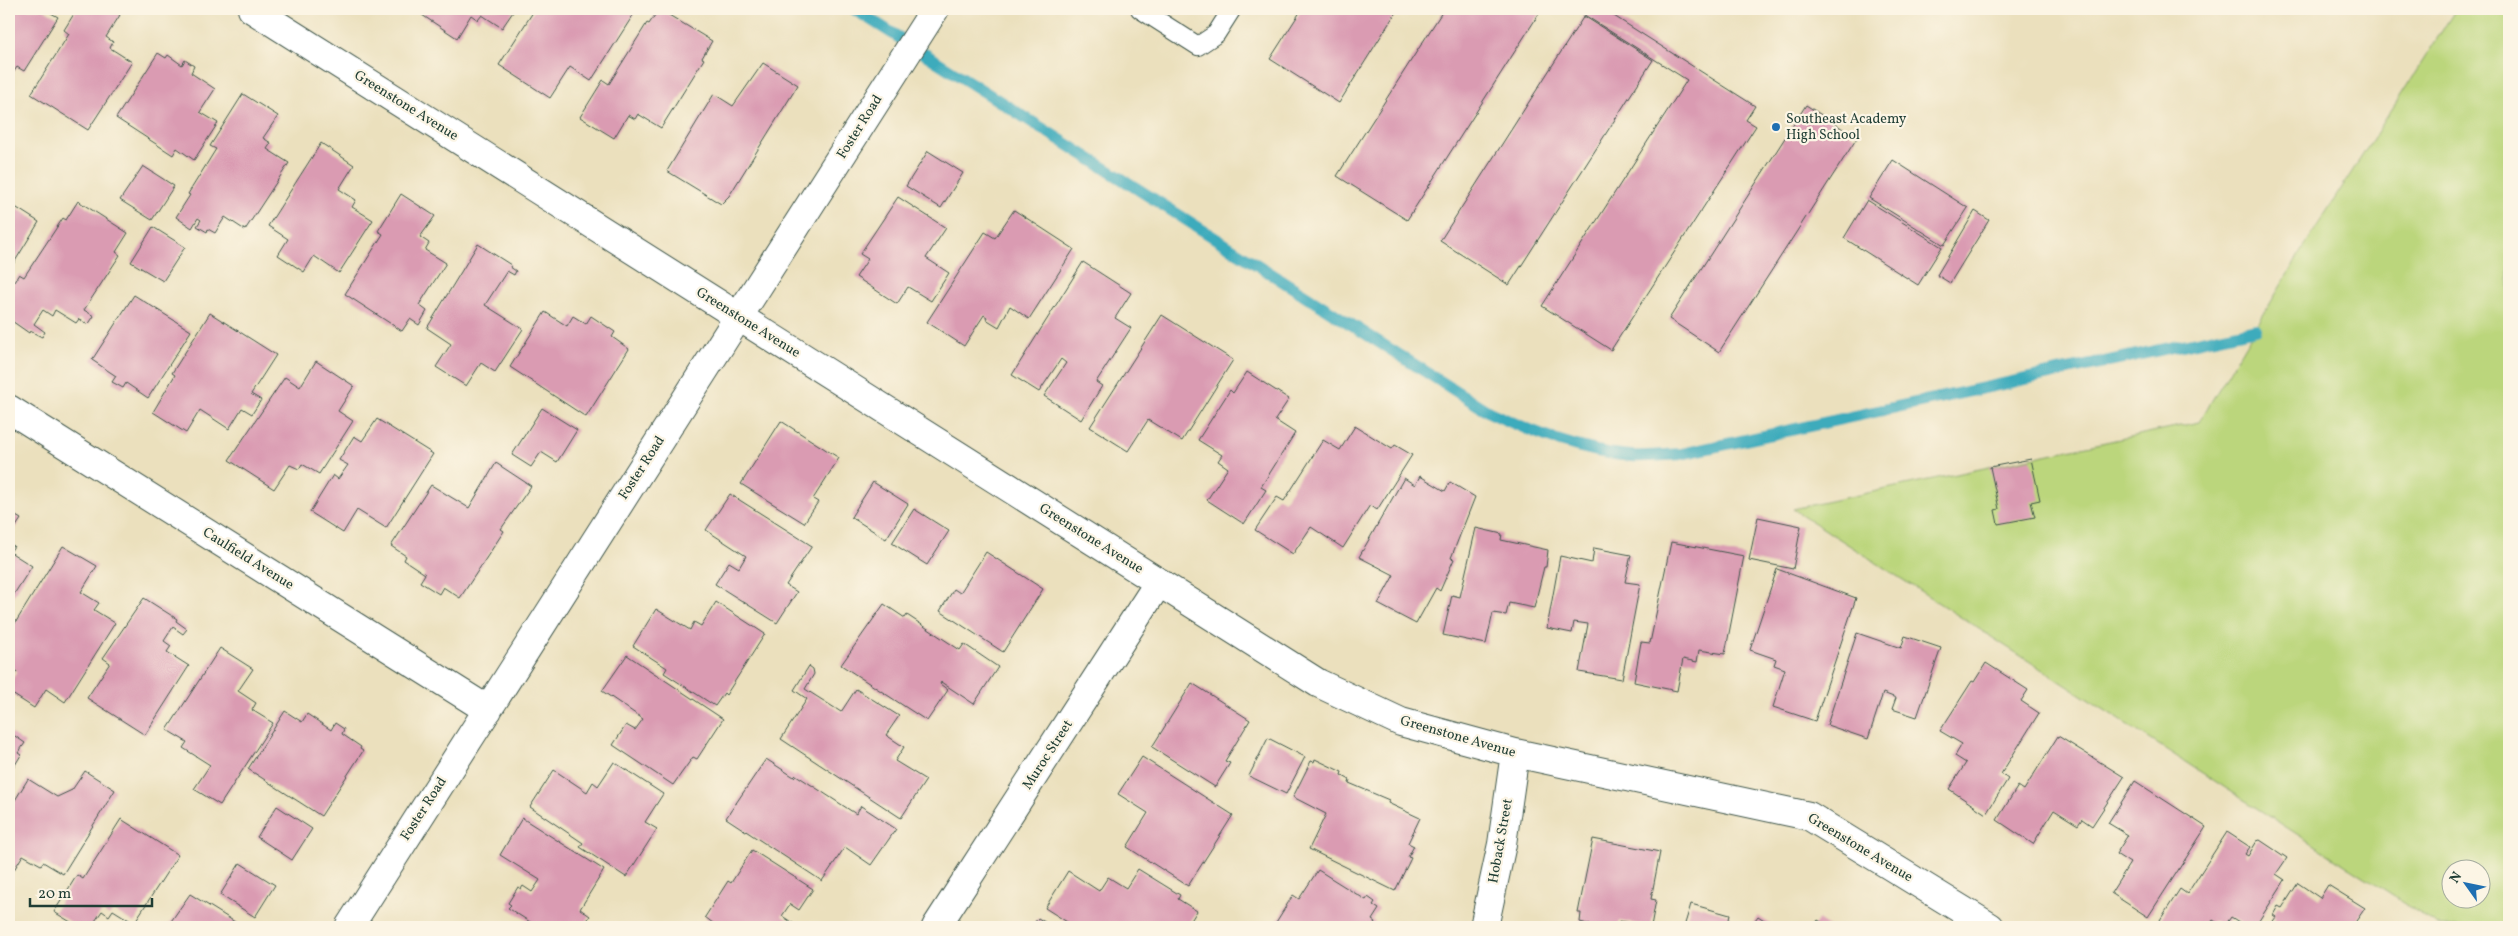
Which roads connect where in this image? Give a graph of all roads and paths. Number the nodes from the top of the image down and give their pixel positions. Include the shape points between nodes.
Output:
1 (252, 9) edge
2 (935, 9) edge
3 (1140, 9) edge
4 (1232, 9) edge
5 (738, 318) junction
6 (9, 409) edge
7 (1159, 582) junction
8 (488, 710) junction
9 (1515, 753) junction
10 (349, 927) edge
11 (936, 927) edge
12 (1484, 927) edge
13 (1990, 927) edge

1 - 5 street, Greenstone Avenue
2 - 5 street, Foster Road
3 - 4 lane via 1198,46 1216,34
5 - 7 street, Greenstone Avenue
5 - 8 street, Foster Road
6 - 8 street, Caulfield Avenue
7 - 9 street, Greenstone Avenue via 1318,683 1401,722
7 - 11 street, Muroc Street
8 - 10 street, Foster Road
9 - 12 street, Hoback Street via 1502,844
9 - 13 street, Greenstone Avenue via 1809,816

